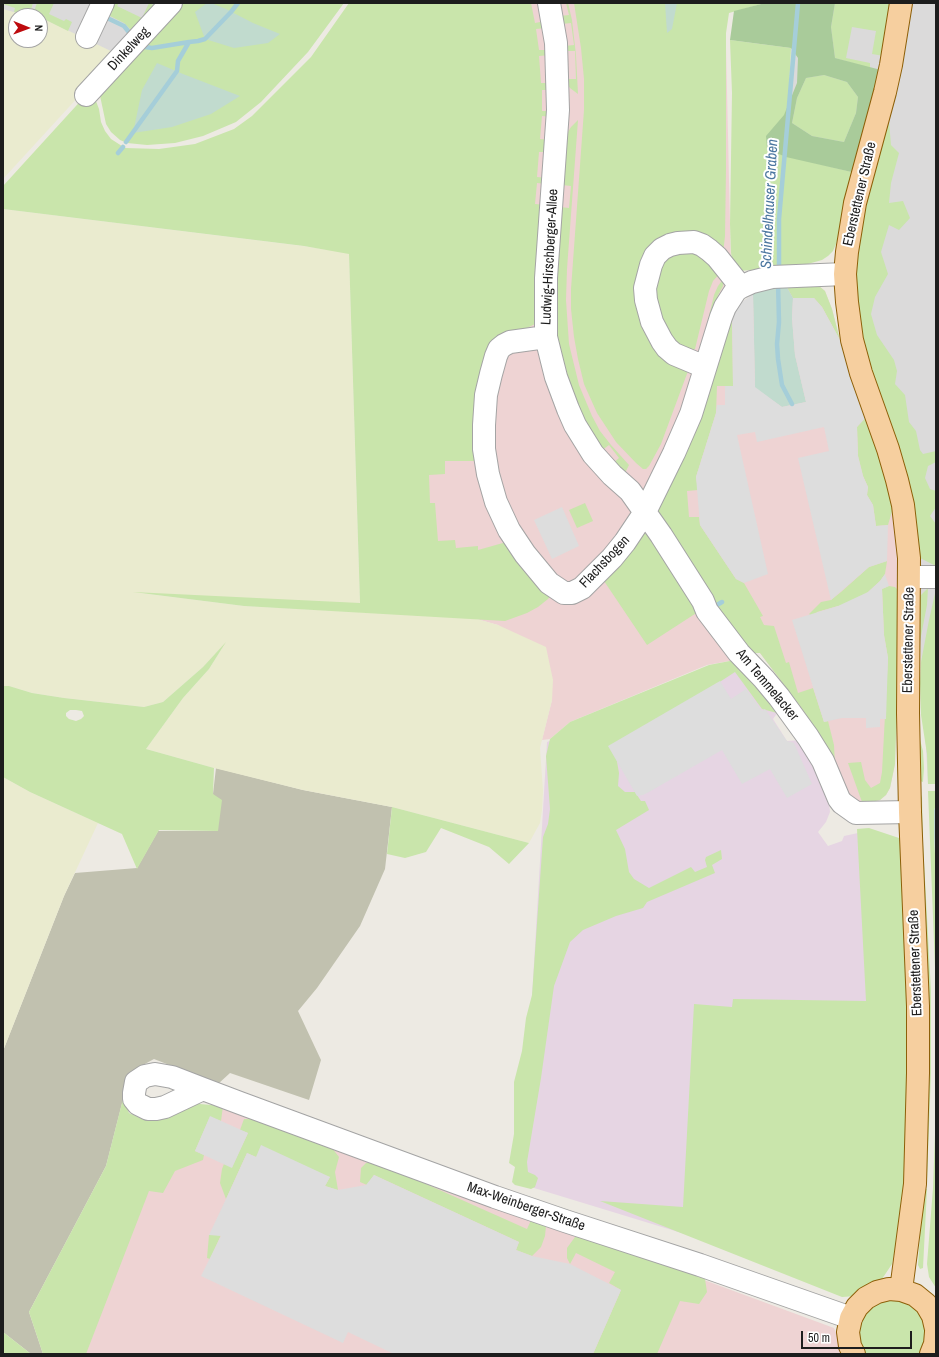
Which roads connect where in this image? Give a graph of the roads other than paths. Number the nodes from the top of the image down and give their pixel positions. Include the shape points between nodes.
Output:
1 (104, 3) edge
2 (171, 3) edge
3 (549, 3) edge
4 (901, 3) edge
5 (87, 37) dead end
6 (86, 95) dead end
7 (845, 274) junction
8 (741, 287) junction
9 (546, 337) junction
10 (706, 367) junction
11 (645, 512) junction
12 (910, 577) junction
13 (936, 577) edge
14 (910, 812) junction
15 (204, 1089) dead end
16 (902, 1290) junction
17 (851, 1318) junction
18 (936, 1331) edge
19 (854, 1354) edge
20 (930, 1354) edge

1 - 5 street
2 - 6 street, Dinkelweg
3 - 9 street, Ludwig-Hirschberger-Allee via 556,43 558,110 546,278
4 - 7 main road, Eberstettener Straße via 885,92 855,204
7 - 8 street via 761,279
7 - 12 main road, Eberstettener Straße via 852,340 890,455 903,505
8 - 10 street via 731,297 723,312
8 - 10 street via 710,250 694,242 678,242 662,249 651,265 645,288 646,300 652,322 662,341 674,354
9 - 11 street, Ludwig-Hirschberger-Allee via 556,377 575,425 593,454 630,491
9 - 11 street, Flachsbogen via 518,340 499,349 488,385 484,415 484,450 496,502 509,530 524,554 549,583 561,591 572,593 582,588 612,558
10 - 11 street via 674,453
11 - 14 street, Am Temmelacker via 672,550 707,611 808,737 823,761 839,800 856,813
12 - 13 street
12 - 14 main road, Eberstettener Straße
14 - 16 main road, Eberstettener Straße via 918,1006 918,1094 915,1184
15 - 17 street, Max-Weinberger-Straße via 502,1199
16 - 17 main road via 889,1289 871,1295 857,1307
16 - 18 main road via 915,1295 926,1304 933,1316
17 - 19 main road via 848,1332
18 - 20 main road via 935,1344

